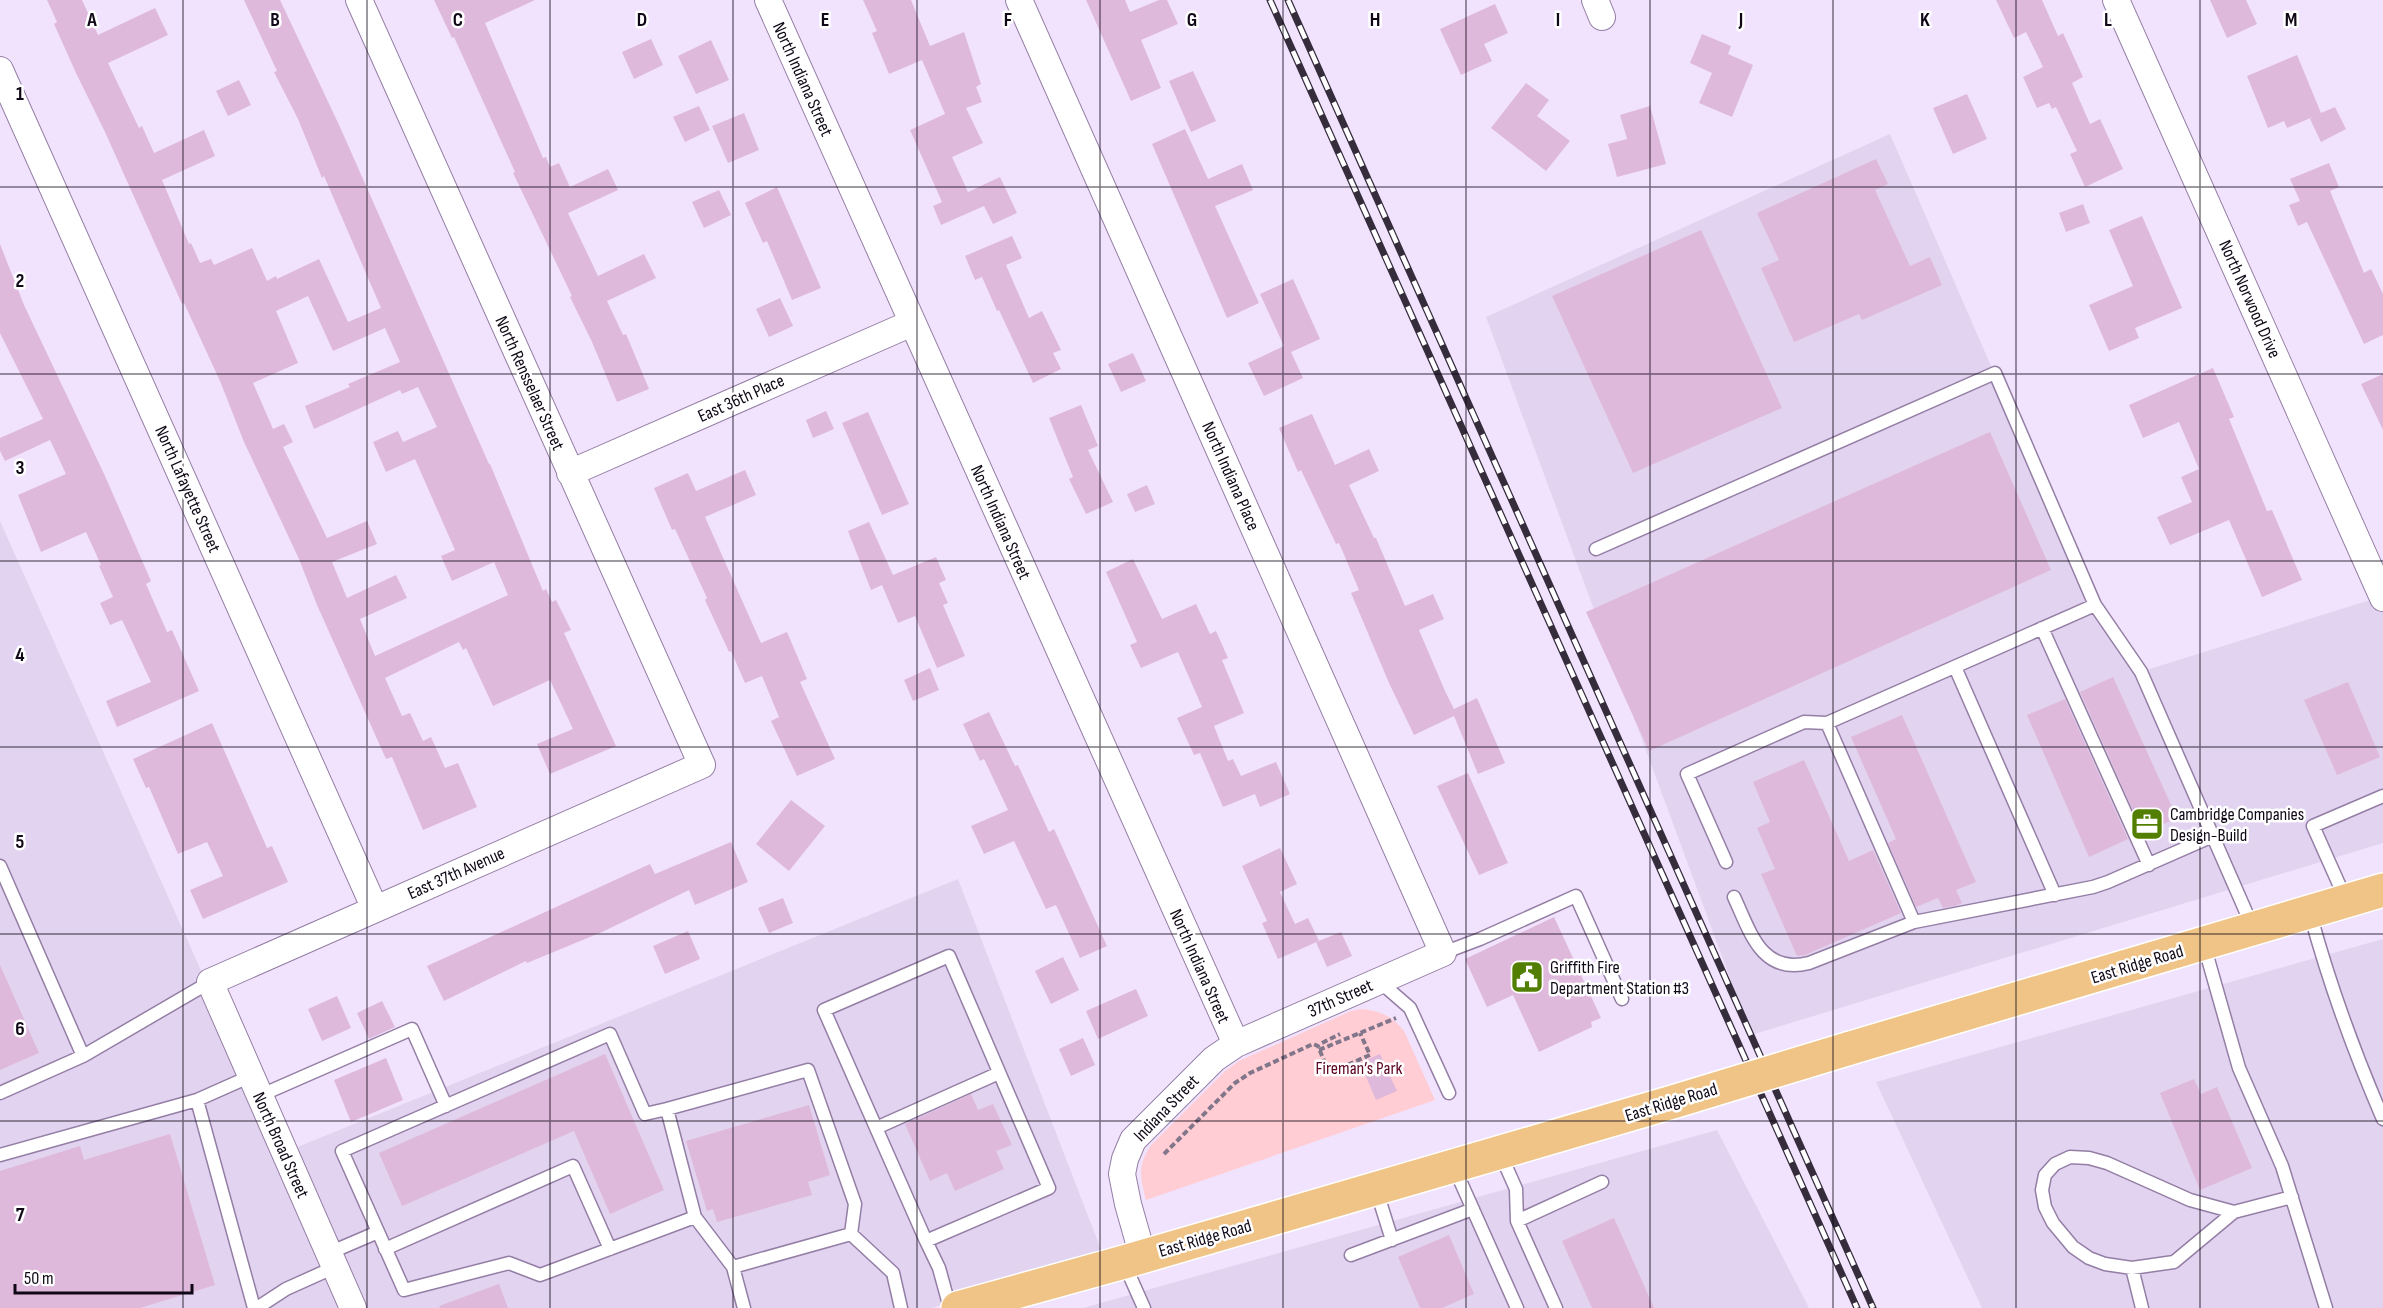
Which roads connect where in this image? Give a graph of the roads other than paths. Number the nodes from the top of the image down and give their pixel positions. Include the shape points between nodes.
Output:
1 (359, 0) edge
2 (768, 0) edge
3 (1019, 0) edge
4 (2116, 0) edge
5 (0, 69) edge
6 (912, 323) junction
7 (570, 474) junction
8 (1596, 549) dead end
9 (2383, 598) edge
10 (2095, 605) junction
11 (2042, 628) junction
12 (1955, 667) junction
13 (1827, 723) junction
14 (702, 765) joint
15 (2383, 796) edge
16 (2213, 836) junction
17 (1726, 862) dead end
18 (2149, 865) junction
19 (0, 866) edge
20 (2383, 890) edge
21 (2055, 895) junction
22 (1734, 897) dead end
23 (2346, 901) junction
24 (375, 909) junction
25 (2309, 912) junction
26 (1914, 922) junction
27 (2253, 929) junction
28 (2204, 944) junction
29 (1443, 952) junction
30 (1379, 981) junction
31 (210, 982) junction
32 (1622, 999) dead end
33 (1236, 1044) junction
34 (83, 1056) junction
35 (999, 1073) junction
36 (255, 1086) junction
37 (0, 1093) edge
38 (1449, 1093) dead end
39 (197, 1100) junction
40 (446, 1106) junction
41 (666, 1109) junction
42 (2383, 1119) edge
43 (876, 1128) junction
44 (1500, 1152) junction
45 (0, 1155) edge
46 (1454, 1166) junction
47 (1602, 1182) dead end
48 (1376, 1188) junction
49 (2292, 1197) junction
50 (1473, 1209) junction
51 (2234, 1212) junction
52 (695, 1217) junction
53 (1516, 1221) junction
54 (378, 1232) junction
55 (850, 1234) junction
56 (1392, 1240) junction
57 (926, 1241) junction
58 (385, 1249) junction
59 (610, 1249) junction
60 (1351, 1255) dead end
61 (1134, 1259) junction
62 (332, 1260) junction
63 (733, 1267) junction
64 (2132, 1268) junction
65 (255, 1308) edge
66 (353, 1308) edge
67 (744, 1308) edge
68 (901, 1308) edge
69 (950, 1308) edge
70 (958, 1308) edge
71 (1144, 1308) edge
72 (1517, 1308) edge
73 (1556, 1308) edge
74 (2142, 1308) edge
75 (2326, 1308) edge

1 - 7 street, North Rensselaer Street
2 - 6 street, North Indiana Street
3 - 29 street, North Indiana Place
4 - 9 street, North Norwood Drive
5 - 24 street, North Lafayette Street
6 - 7 street, East 36th Place
6 - 33 street, North Indiana Street
7 - 14 street, North Rensselaer Street
8 - 10 lane via 1995,373
10 - 11 lane
10 - 16 lane via 2140,672
11 - 12 lane
11 - 18 lane
12 - 13 lane
12 - 21 lane
13 - 17 lane via 1804,722 1687,774
13 - 26 lane
14 - 24 street, East 37th Avenue
15 - 23 lane via 2313,826
16 - 18 lane
16 - 27 lane
18 - 21 lane via 2108,882
19 - 34 lane
20 - 23 main road, East Ridge Road
21 - 26 lane
22 - 26 lane via 1759,950 1784,965 1809,963
23 - 25 main road, East Ridge Road
24 - 31 street, East 37th Avenue
25 - 27 main road, East Ridge Road
25 - 42 lane via 2324,964
27 - 28 main road, East Ridge Road
28 - 44 main road, East Ridge Road, bridge
28 - 49 lane via 2239,1068
29 - 30 street, 37th Street
29 - 32 lane via 1576,896
30 - 33 street, 37th Street
30 - 38 lane via 1412,1011
31 - 34 lane
31 - 36 street, North Broad Street
33 - 61 street, Indiana Street via 1214,1059 1133,1140 1122,1174
34 - 37 lane
35 - 43 lane
35 - 43 lane via 949,956 824,1010
35 - 57 lane via 1049,1188
36 - 39 lane
36 - 40 lane via 411,1029
36 - 62 street, North Broad Street
39 - 45 lane
39 - 65 lane
40 - 41 lane via 610,1034 645,1114
40 - 54 lane via 342,1151
41 - 52 lane
41 - 55 lane via 808,1070 855,1204
43 - 57 lane
44 - 46 main road, East Ridge Road
44 - 53 lane via 1516,1189
46 - 48 main road, East Ridge Road
46 - 50 lane
47 - 53 lane
48 - 56 lane
48 - 61 main road, East Ridge Road
49 - 51 lane
49 - 75 lane
50 - 56 lane
50 - 72 lane
51 - 64 lane via 2174,1262
51 - 64 lane via 2190,1200 2089,1158 2070,1157 2055,1164 2045,1175 2042,1190 2053,1223 2073,1247 2089,1258
52 - 59 lane
52 - 63 lane
53 - 73 lane
54 - 58 lane
54 - 62 lane
55 - 63 lane
55 - 68 lane via 894,1273
56 - 60 lane
57 - 69 lane via 939,1268
58 - 59 lane via 404,1290 509,1263 540,1275
58 - 59 lane via 573,1166
61 - 70 main road, East Ridge Road
61 - 71 lane
62 - 65 lane
62 - 66 street, North Broad Street
63 - 67 lane
64 - 74 lane

